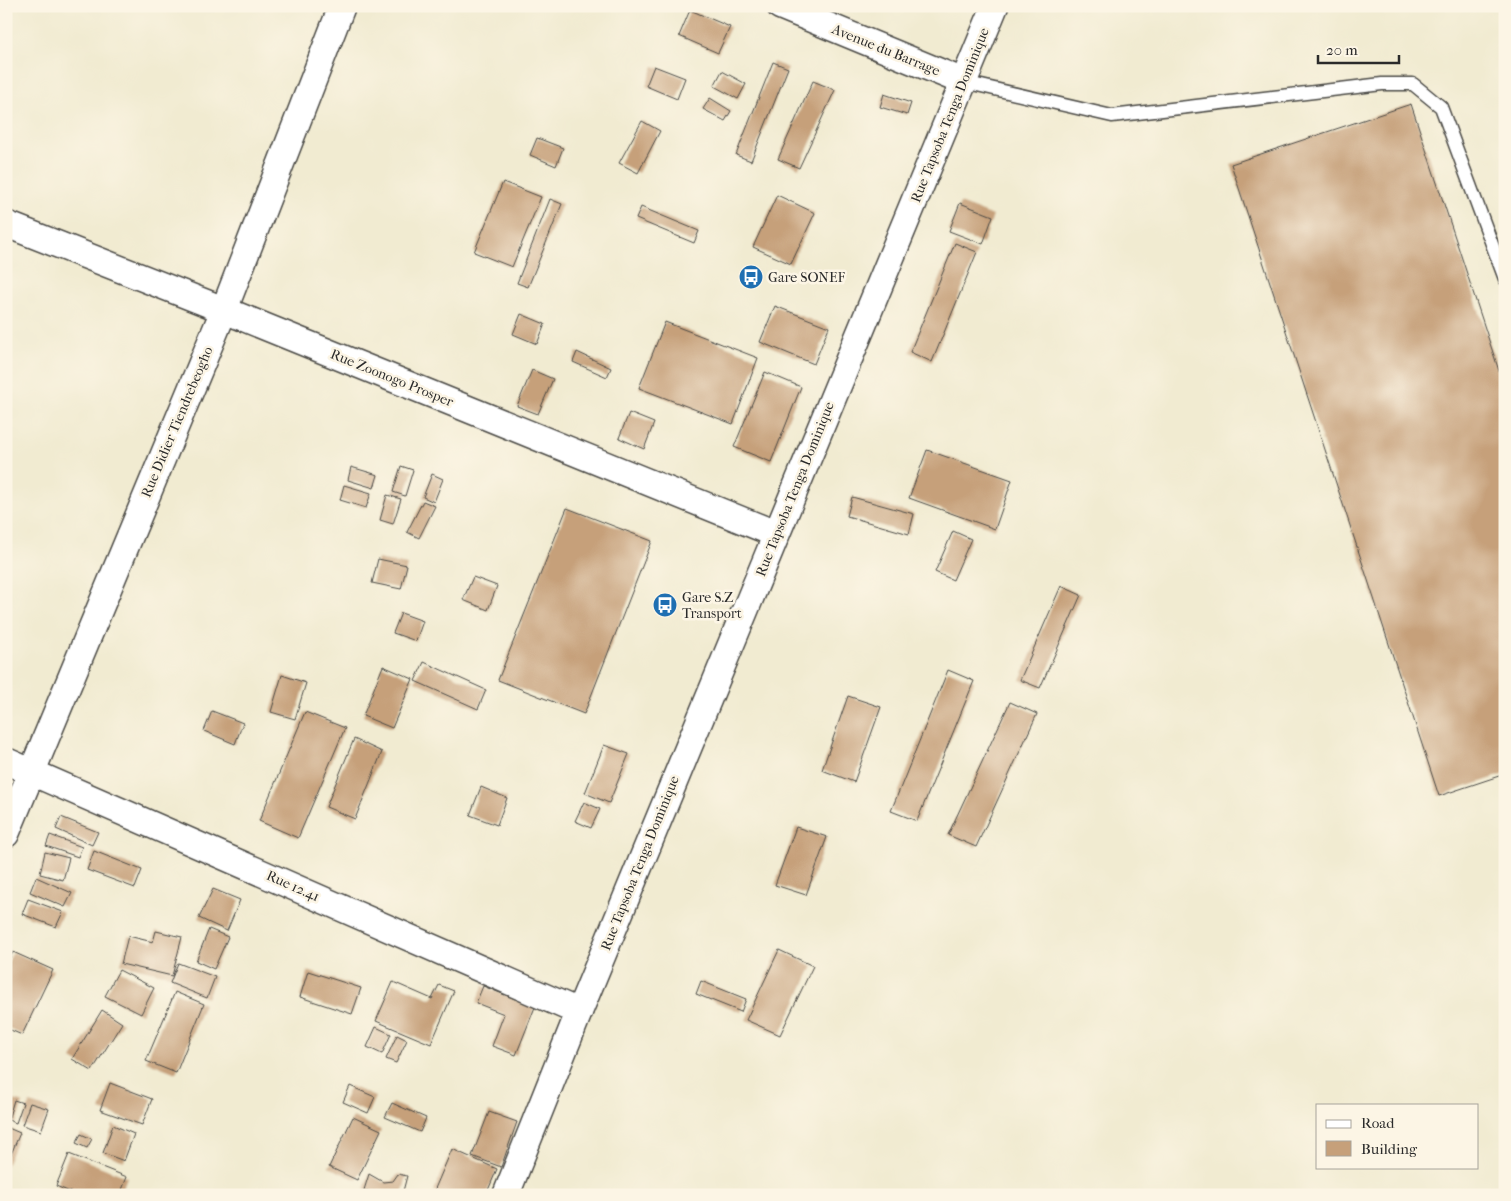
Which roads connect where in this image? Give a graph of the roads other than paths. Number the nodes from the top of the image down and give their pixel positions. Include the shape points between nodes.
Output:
1 (342, 6) edge
2 (780, 6) edge
3 (994, 6) edge
4 (964, 82) junction
5 (6, 224) edge
6 (1505, 279) edge
7 (224, 310) junction
8 (776, 534) junction
9 (6, 761) edge
10 (32, 771) junction
11 (6, 834) edge
12 (579, 1012) junction
13 (506, 1195) edge

1 - 7 street, Rue Didier Tiendrebeogho
2 - 4 street, Avenue du Barrage
3 - 4 street, Rue Tapsoba Tenga Dominique
4 - 6 lane via 1112,116 1382,84 1413,84 1441,107
4 - 8 street, Rue Tapsoba Tenga Dominique
5 - 7 street, Rue Zoonogo Prosper
7 - 8 street, Rue Zoonogo Prosper
7 - 10 street, Rue Didier Tiendrebeogho
8 - 12 street, Rue Tapsoba Tenga Dominique
9 - 10 street, Rue 12.41
10 - 11 street, Rue Didier Tiendrebeogho
10 - 12 street, Rue 12.41
12 - 13 street, Rue Tapsoba Tenga Dominique

